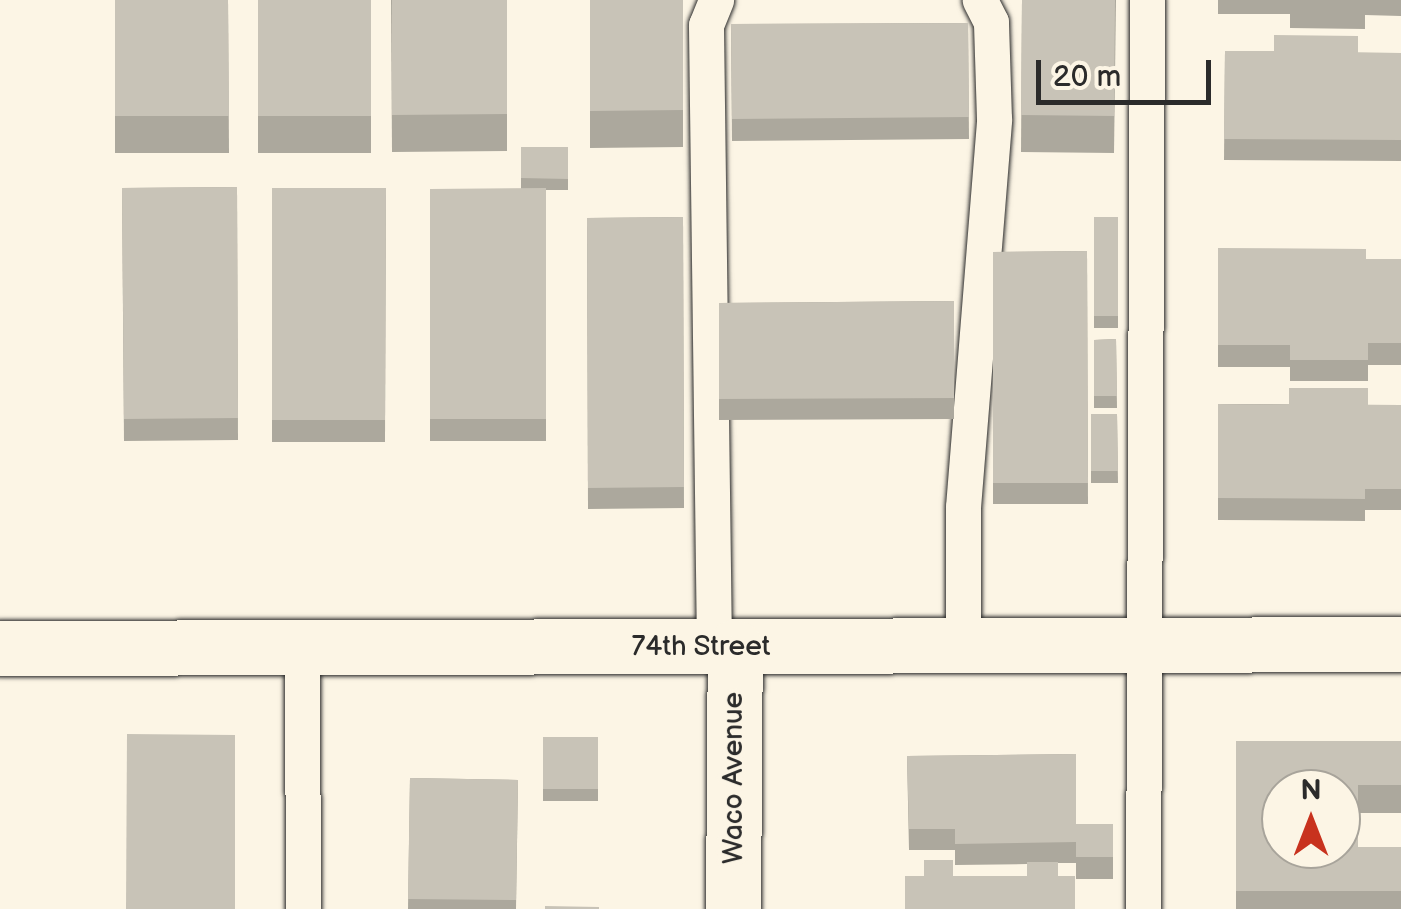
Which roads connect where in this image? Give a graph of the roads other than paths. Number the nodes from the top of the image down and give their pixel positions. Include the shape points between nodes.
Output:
1 (716, 0) edge
2 (980, 0) edge
3 (1146, 0) edge
4 (1401, 644) edge
5 (724, 646) junction
6 (963, 646) junction
7 (1145, 646) junction
8 (0, 648) edge
9 (302, 648) junction
10 (304, 909) edge
11 (734, 909) edge
12 (1143, 909) edge

1 - 5 lane via 706,26
2 - 6 lane via 992,22 994,119 963,507
3 - 7 lane
4 - 7 street, 74th Street
5 - 6 street, 74th Street
5 - 9 street, 74th Street
5 - 11 street, Waco Avenue
6 - 7 street, 74th Street
7 - 12 lane
8 - 9 street, 74th Street
9 - 10 lane

